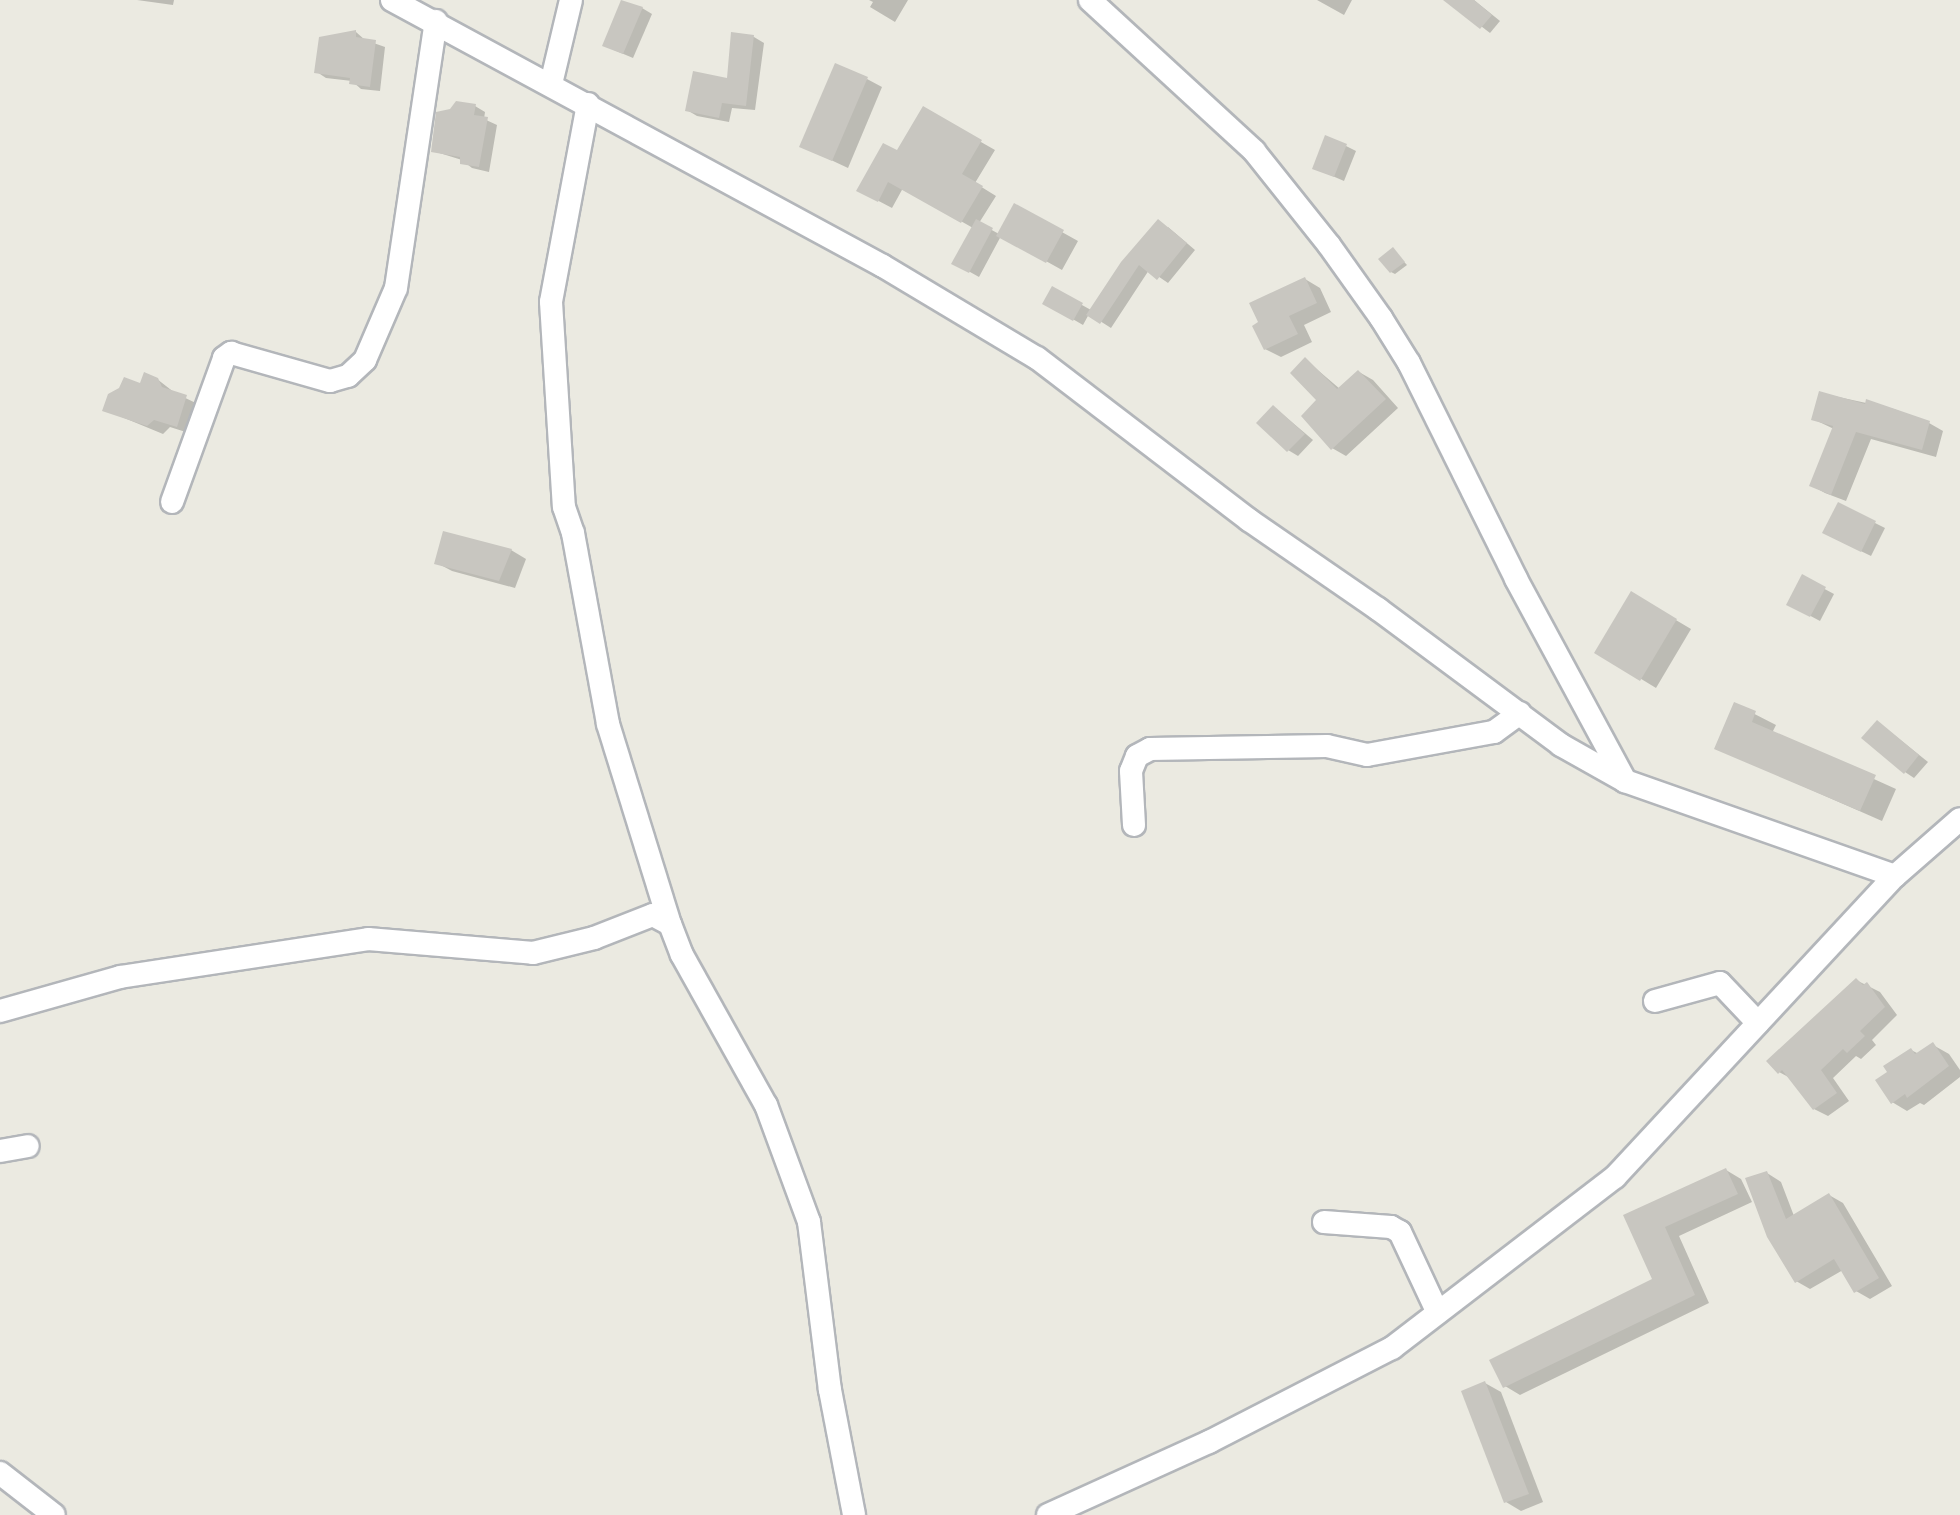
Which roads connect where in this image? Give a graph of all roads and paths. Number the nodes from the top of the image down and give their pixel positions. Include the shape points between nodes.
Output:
1 (392, 0) edge
2 (571, 0) edge
3 (1090, 0) edge
4 (436, 21) junction
5 (551, 84) junction
6 (588, 104) junction
7 (172, 502) dead end
8 (1520, 713) junction
9 (1625, 781) junction
10 (1960, 819) edge
11 (1134, 825) dead end
12 (1895, 876) junction
13 (670, 924) junction
14 (1655, 1001) dead end
15 (0, 1011) edge
16 (1758, 1023) junction
17 (28, 1146) dead end
18 (0, 1151) edge
19 (1324, 1222) dead end
20 (1438, 1313) junction
21 (0, 1473) edge
22 (54, 1515) edge
23 (854, 1515) edge
24 (1048, 1515) edge

1 - 4 street
2 - 5 street
3 - 9 street via 1254,151 1381,318
4 - 5 street
4 - 7 street via 396,288 365,360 348,376 330,381 231,353 224,358
5 - 6 street
6 - 8 street via 883,266 1037,358 1249,520
6 - 13 street via 551,302 564,507 608,724
8 - 9 street via 1561,745
8 - 11 street via 1494,732 1367,755 1327,746 1150,749 1137,756 1131,771
9 - 12 street
10 - 12 street
12 - 16 street
13 - 15 street via 653,915 594,938 533,953 368,939 120,977
13 - 23 street via 766,1105 809,1222 830,1390
14 - 16 street via 1720,983
16 - 20 street via 1615,1177
17 - 18 street
19 - 20 street via 1400,1232
20 - 24 street via 1392,1348 1209,1442
21 - 22 street

